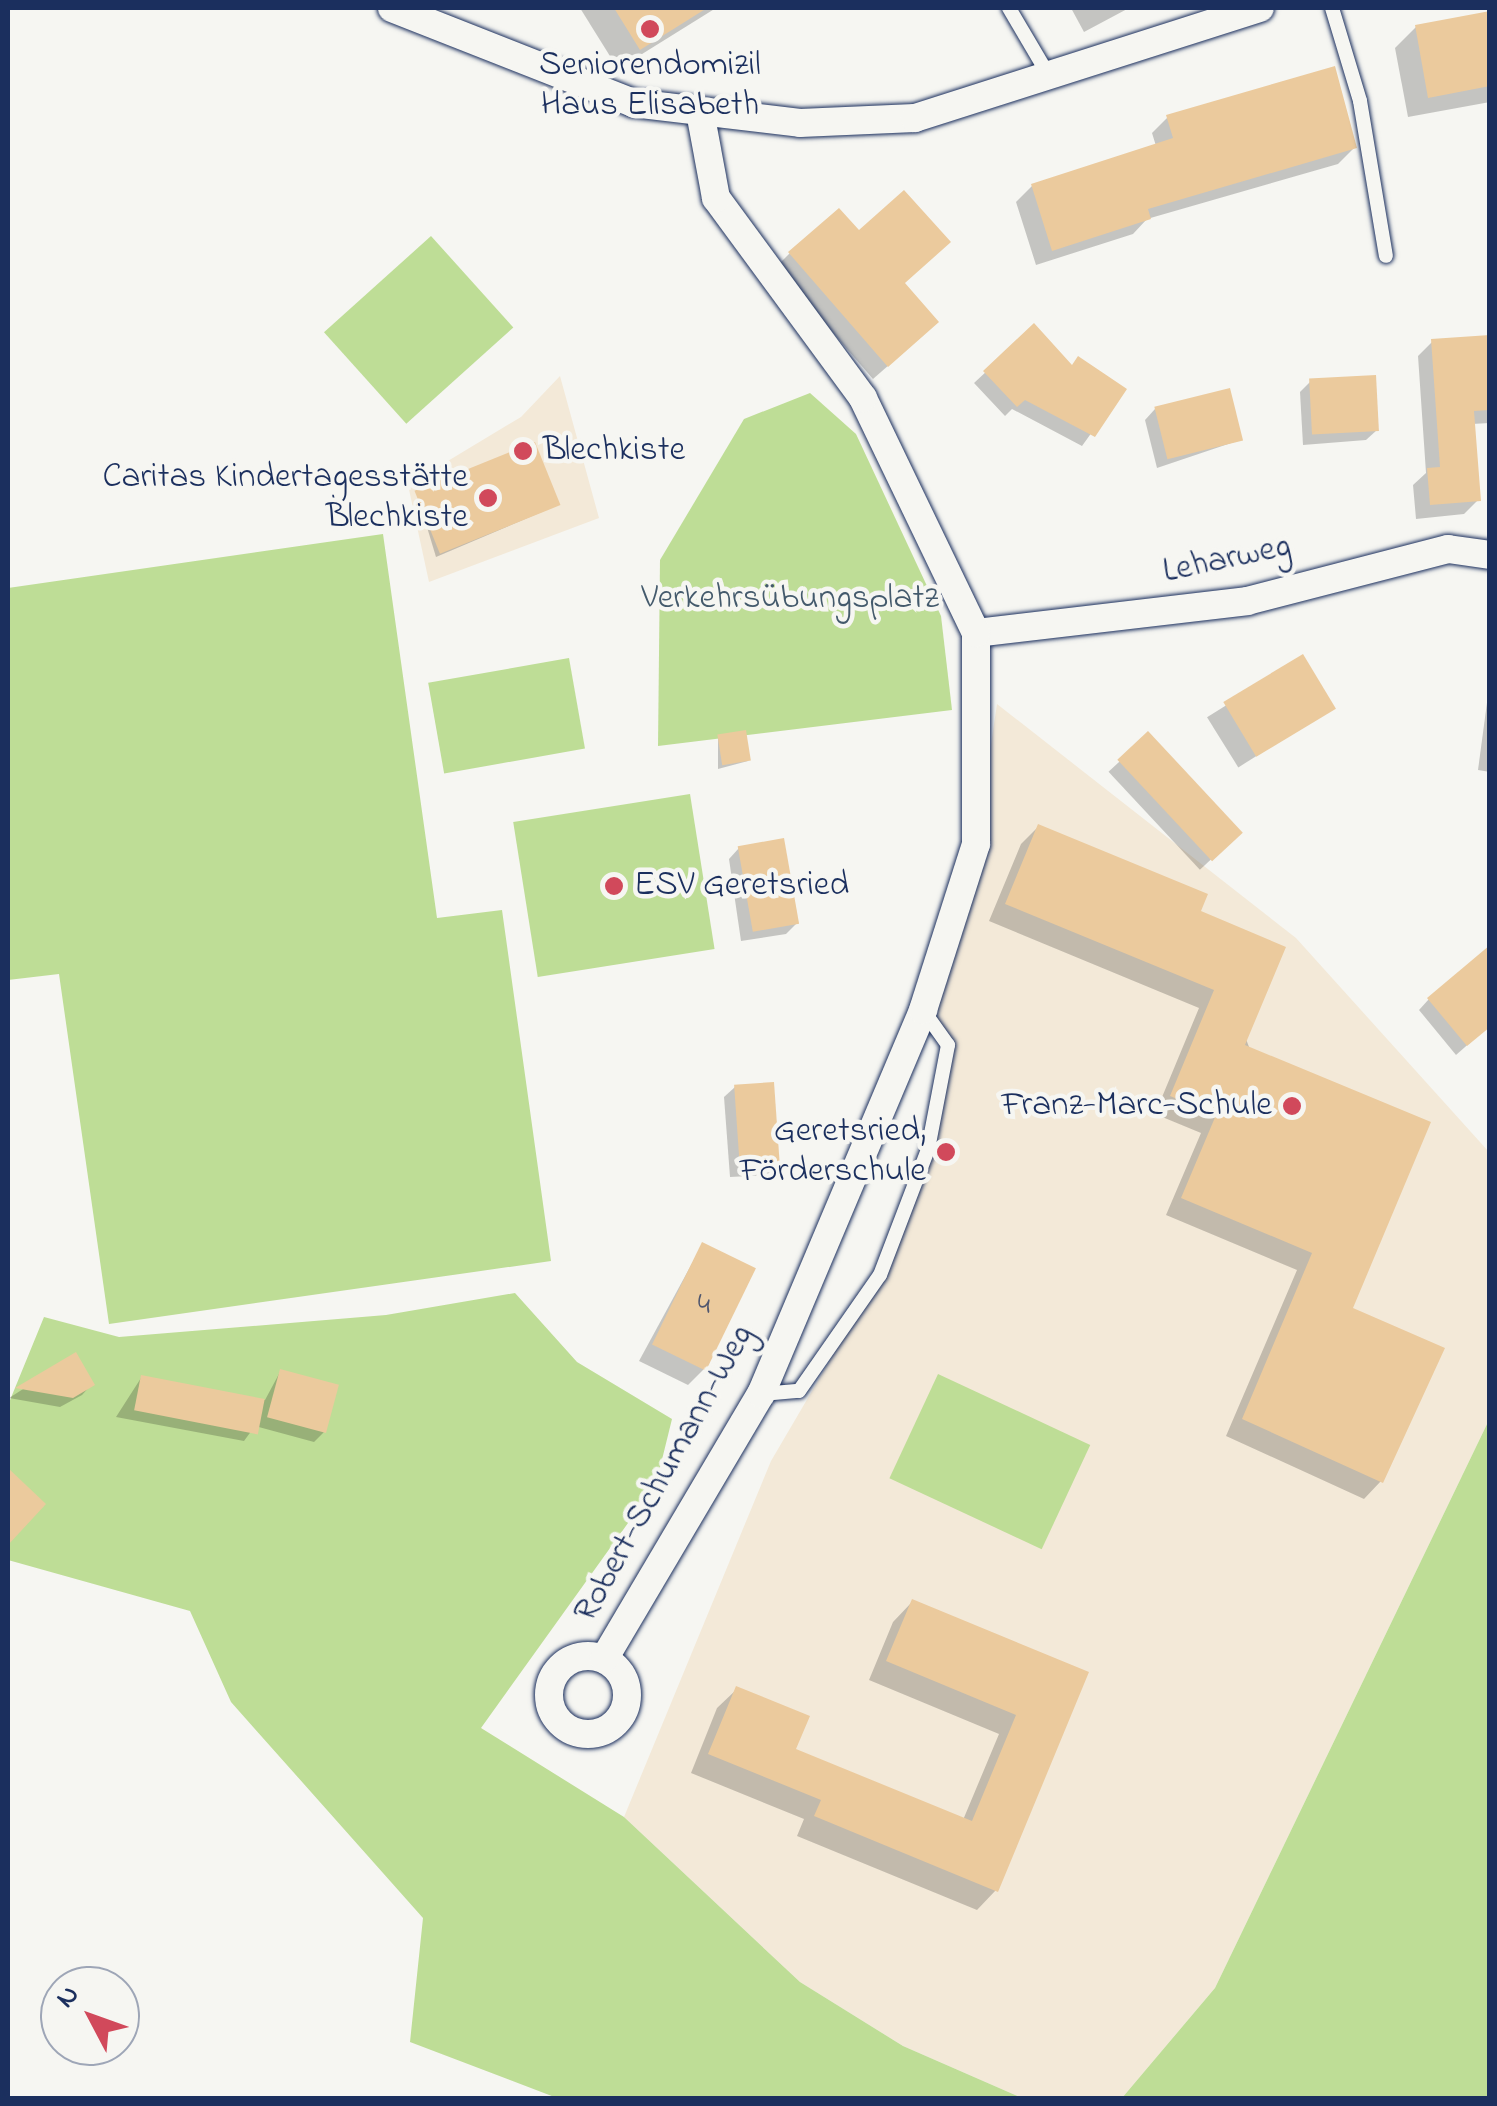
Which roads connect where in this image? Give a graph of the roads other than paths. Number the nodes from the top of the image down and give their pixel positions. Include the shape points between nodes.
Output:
1 (392, 8) edge
2 (1009, 8) edge
3 (1260, 8) edge
4 (1332, 8) edge
5 (425, 13) edge
6 (1050, 78) junction
7 (701, 117) junction
8 (1386, 256) dead end
9 (1490, 555) edge
10 (976, 633) junction
11 (924, 1010) junction
12 (761, 1394) junction
13 (604, 1659) dead end

1 - 5 street
2 - 6 lane
3 - 6 street
4 - 8 lane via 1360,102
5 - 7 street via 634,103
6 - 7 street via 915,118
7 - 10 street, Robert-Schumann-Weg via 716,198 863,398
9 - 10 street, Leharweg via 1448,550 1247,601
10 - 11 street, Robert-Schumann-Weg via 976,844
11 - 12 street, Robert-Schumann-Weg
11 - 12 lane via 948,1045 928,1149 880,1275 799,1391
12 - 13 street, Robert-Schumann-Weg

